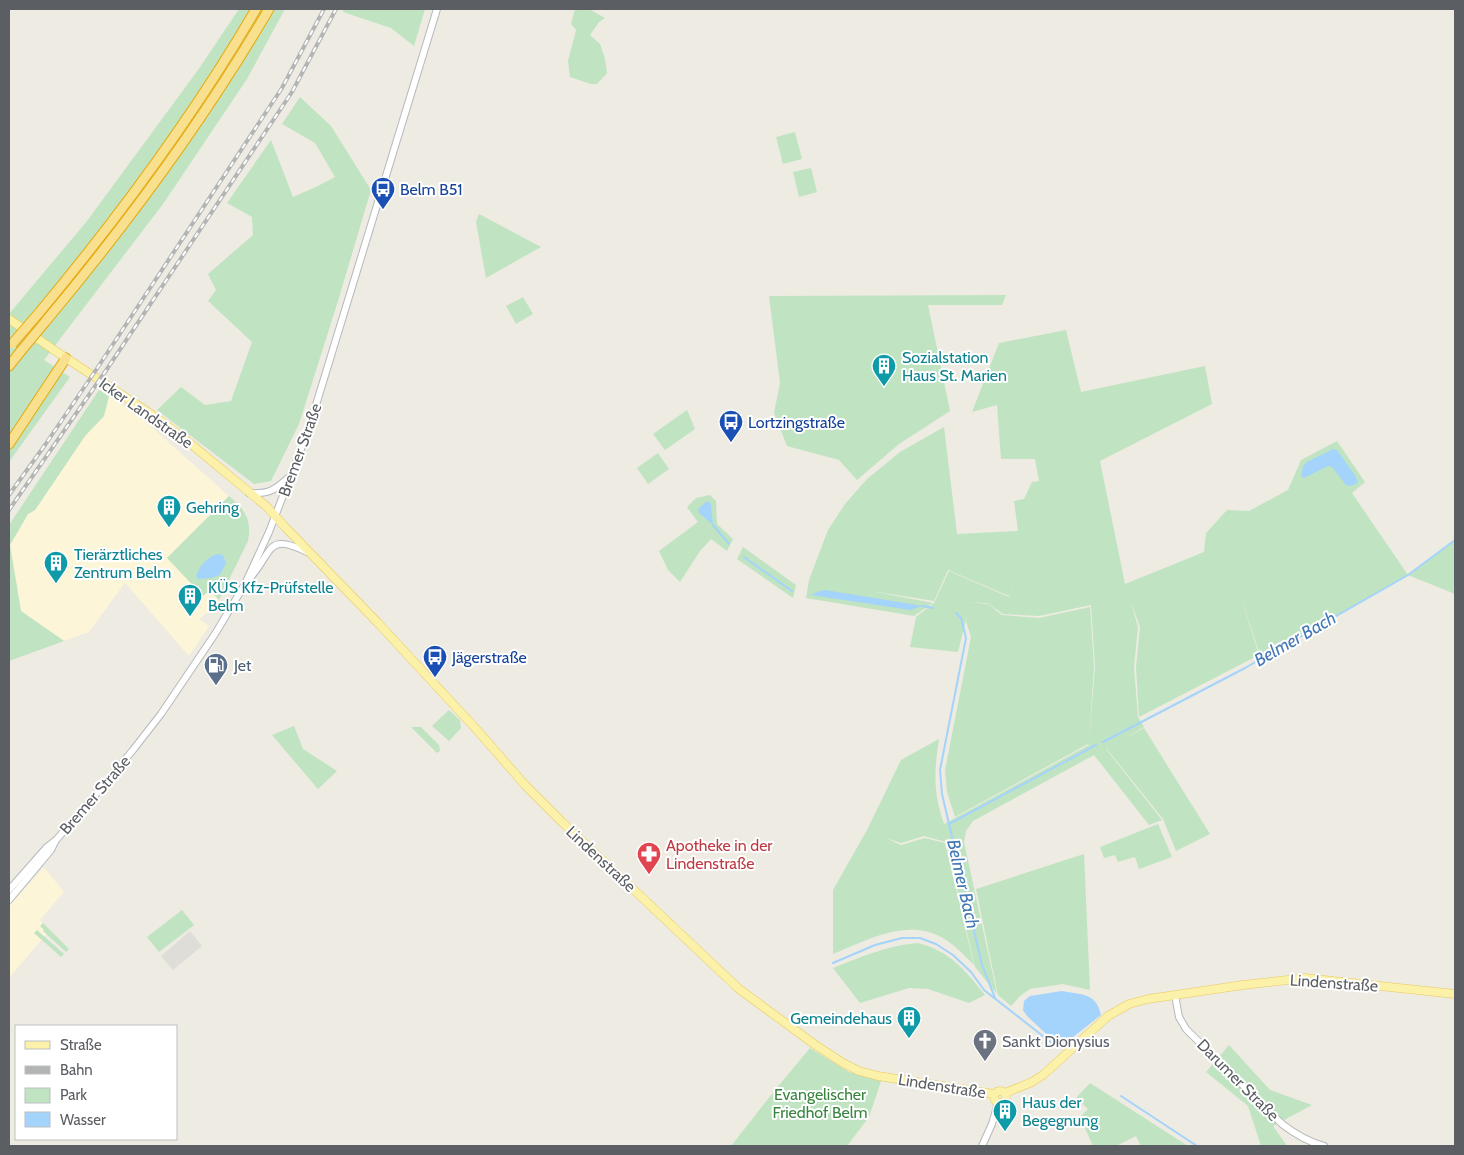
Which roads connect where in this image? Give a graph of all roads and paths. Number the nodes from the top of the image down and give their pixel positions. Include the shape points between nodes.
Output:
1 (256, 9) edge
2 (269, 9) edge
3 (437, 10) edge
4 (9, 319) edge
5 (11, 346) edge
6 (66, 358) junction
7 (9, 366) edge
8 (9, 444) edge
9 (290, 475) junction
10 (249, 492) junction
11 (275, 516) junction
12 (313, 556) junction
13 (244, 584) junction
14 (57, 839) junction
15 (9, 890) edge
16 (9, 900) edge
17 (1455, 994) edge
18 (1175, 995) junction
19 (1005, 1093) junction
20 (994, 1094) junction
21 (998, 1103) junction
22 (982, 1146) edge
23 (1324, 1146) edge

1 - 5 highway, bridge via 160,157 84,258
2 - 7 highway, bridge via 170,163 93,266
3 - 9 street, Bremer Straße via 308,431
4 - 6 main road, Icker Landstraße
6 - 8 highway
6 - 10 main road, Icker Landstraße via 160,420
9 - 10 street via 270,492
9 - 11 street, Bremer Straße
10 - 11 main road, Icker Landstraße
11 - 12 main road, Lindenstraße
11 - 13 street, Bremer Straße
12 - 13 street via 289,544 277,544
12 - 20 main road, Lindenstraße via 525,785 739,988 814,1044 859,1071
13 - 14 street, Bremer Straße via 161,714
14 - 15 street, Bremer Straße
14 - 16 street, Bremer Straße
17 - 18 main road, Lindenstraße via 1305,978
18 - 19 main road, Lindenstraße via 1137,1001 1119,1010 1043,1075
18 - 23 street, Darumer Straße via 1179,1017 1186,1028 1282,1124 1314,1144
19 - 20 main road, Lindenstraße via 998,1090
19 - 21 main road, Lindenstraße via 1006,1099
20 - 21 main road, Lindenstraße
21 - 22 street

